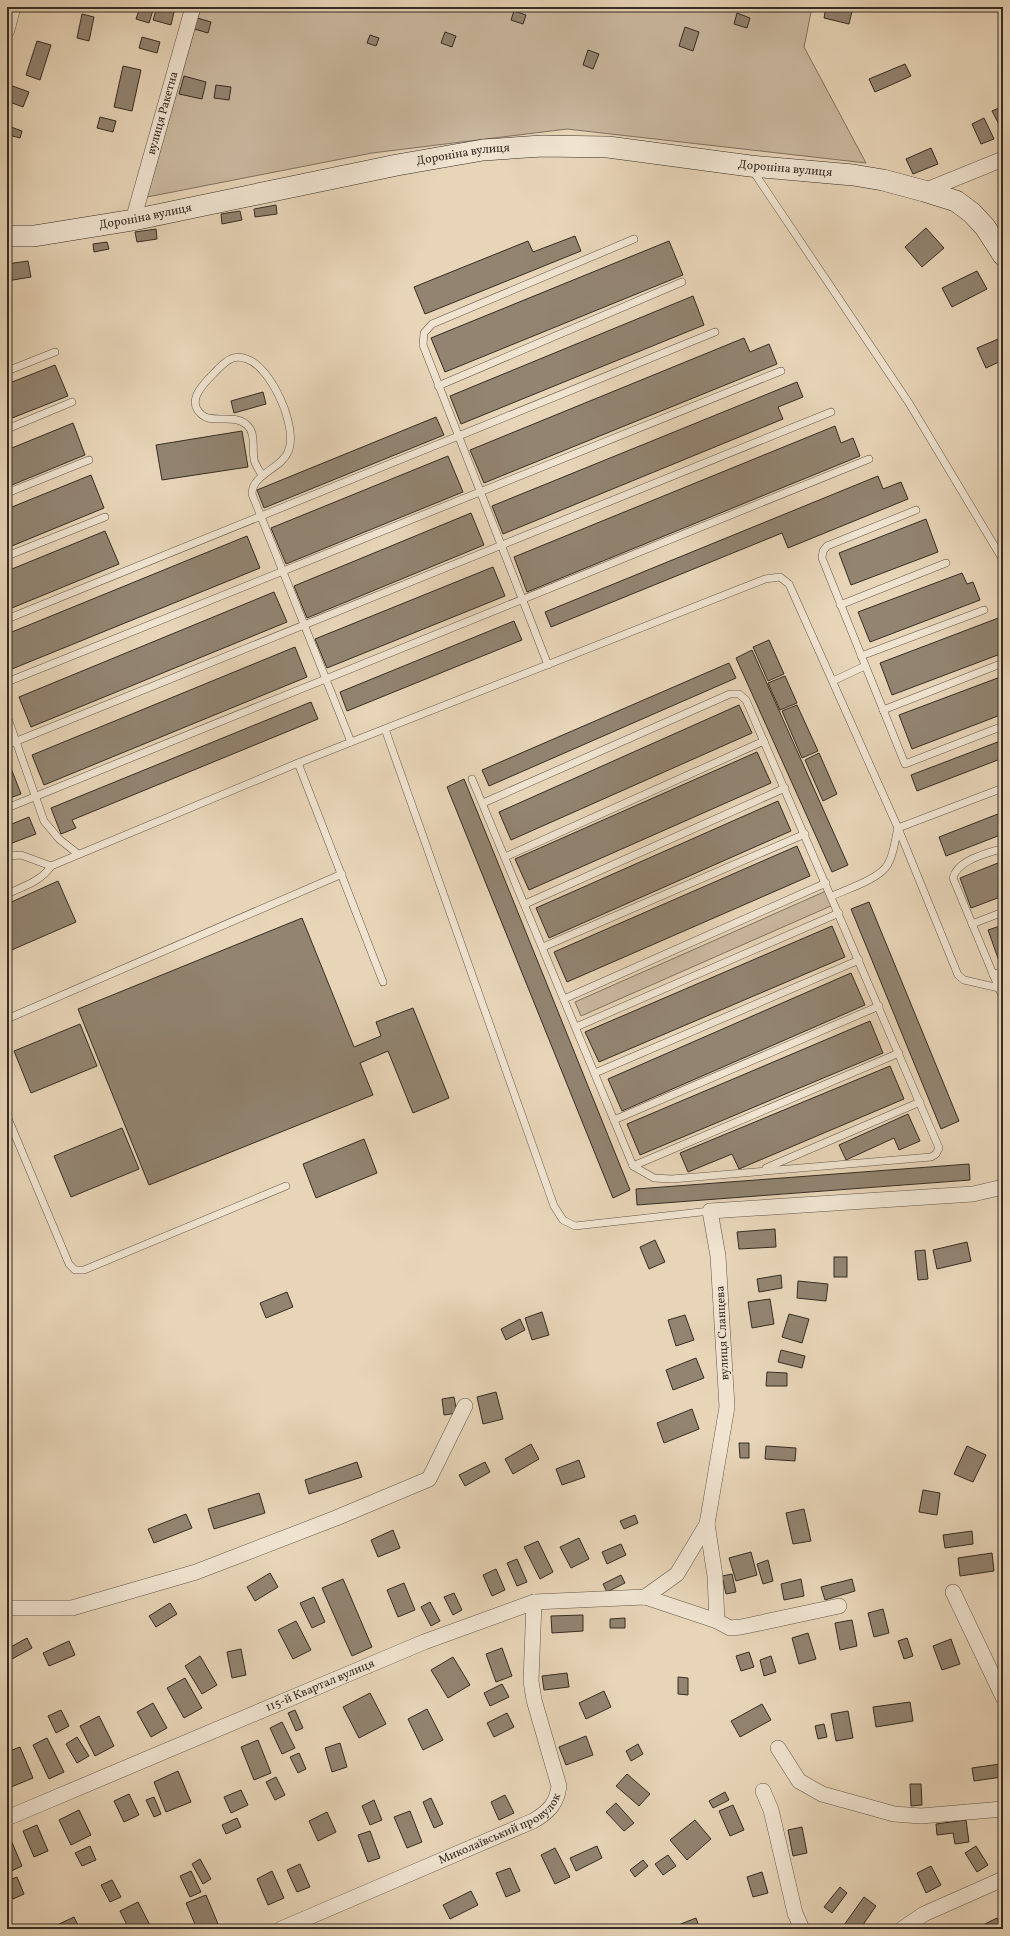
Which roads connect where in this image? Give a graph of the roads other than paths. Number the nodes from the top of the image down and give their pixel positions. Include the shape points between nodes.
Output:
1 (13, 7) edge
2 (193, 7) edge
3 (7, 30) edge
4 (1003, 159) edge
5 (750, 166) junction
6 (924, 191) junction
7 (133, 220) junction
8 (7, 236) edge
9 (34, 236) junction
10 (634, 239) dead end
11 (7, 245) edge
12 (1003, 255) edge
13 (682, 282) dead end
14 (715, 332) dead end
15 (55, 352) dead end
16 (7, 371) edge
17 (781, 371) dead end
18 (438, 386) junction
19 (72, 402) dead end
20 (832, 412) dead end
21 (7, 429) edge
22 (458, 436) junction
23 (869, 459) dead end
24 (89, 460) dead end
25 (262, 475) junction
26 (480, 492) junction
27 (7, 493) edge
28 (916, 510) dead end
29 (105, 516) dead end
30 (260, 516) junction
31 (501, 545) junction
32 (7, 556) edge
33 (1003, 560) edge
34 (946, 563) dead end
35 (283, 572) junction
36 (522, 599) junction
37 (840, 605) junction
38 (984, 610) dead end
39 (7, 619) edge
40 (304, 625) junction
41 (861, 656) junction
42 (1003, 663) edge
43 (548, 665) junction
44 (865, 666) junction
45 (326, 679) junction
46 (833, 680) junction
47 (7, 682) edge
48 (883, 710) junction
49 (7, 716) edge
50 (1003, 726) edge
51 (385, 729) junction
52 (764, 741) junction
53 (16, 742) junction
54 (351, 742) junction
55 (7, 745) edge
56 (298, 763) junction
57 (472, 778) dead end
58 (785, 788) junction
59 (1003, 788) edge
60 (35, 796) junction
61 (483, 803) junction
62 (7, 808) edge
63 (898, 828) junction
64 (805, 834) junction
65 (1003, 848) edge
66 (78, 854) junction
67 (7, 856) edge
68 (505, 857) junction
69 (50, 866) junction
70 (342, 874) junction
71 (826, 883) junction
72 (7, 894) edge
73 (832, 896) junction
74 (525, 904) junction
75 (1003, 912) edge
76 (839, 913) junction
77 (972, 924) junction
78 (543, 947) junction
79 (859, 960) junction
80 (1003, 971) edge
81 (993, 975) junction
82 (383, 982) dead end
83 (999, 988) junction
84 (1003, 998) edge
85 (564, 999) junction
86 (879, 1006) junction
87 (7, 1019) edge
88 (576, 1027) junction
89 (899, 1053) junction
90 (595, 1073) junction
91 (920, 1102) junction
92 (7, 1116) edge
93 (614, 1120) junction
94 (634, 1166) junction
95 (760, 1170) junction
96 (286, 1186) dead end
97 (1003, 1187) edge
98 (710, 1211) junction
99 (465, 1406) dead end
100 (707, 1524) junction
101 (953, 1592) dead end
102 (645, 1597) junction
103 (534, 1602) junction
104 (839, 1606) dead end
105 (7, 1608) edge
106 (717, 1621) junction
107 (1003, 1697) edge
108 (778, 1748) dead end
109 (763, 1791) dead end
110 (1003, 1809) edge
111 (7, 1818) edge
112 (1003, 1879) edge
113 (281, 1929) edge
114 (802, 1929) edge
115 (902, 1929) edge

1 - 3 street
2 - 7 street, вулиця Ракетна
4 - 6 street
5 - 6 street, Дороніна вулиця via 852,175
5 - 7 street, Дороніна вулиця via 608,146 542,146 483,150 397,165
5 - 33 lane via 909,403
6 - 12 street, Дороніна вулиця via 956,201 972,213 985,227
7 - 9 street, Дороніна вулиця
8 - 9 street, Дороніна вулиця
9 - 11 lane
10 - 18 lane via 432,324 424,333 422,345
13 - 18 lane
14 - 22 lane
15 - 16 lane
17 - 26 lane
18 - 22 lane
19 - 21 lane
20 - 31 lane
22 - 26 lane
22 - 30 lane
23 - 36 lane
24 - 27 lane
25 - 25 lane via 278,466 288,453 291,442 290,423 279,395 259,366 239,356 227,359 204,384 198,393 195,406 199,413 207,418 237,420 247,425 252,433 254,460
25 - 30 lane via 252,490
26 - 31 lane
26 - 35 lane
28 - 37 lane via 827,546 822,558
29 - 32 lane
30 - 35 lane
30 - 39 lane
31 - 36 lane
31 - 40 lane
34 - 37 lane
35 - 40 lane
35 - 47 lane
36 - 43 lane
36 - 45 lane
37 - 41 lane
38 - 41 lane
40 - 45 lane
40 - 53 lane
41 - 44 lane
42 - 48 lane
43 - 46 lane via 765,578 780,577 789,584
43 - 51 lane
44 - 46 lane
44 - 48 lane
45 - 54 lane
45 - 60 lane
46 - 63 lane
48 - 50 lane via 905,764
49 - 53 lane
51 - 54 lane
51 - 98 lane via 554,1206 563,1220 575,1226
52 - 58 lane
52 - 61 lane via 746,700 739,694 730,694
52 - 68 lane
53 - 55 lane
53 - 60 lane
54 - 56 lane
56 - 66 lane
56 - 70 lane
57 - 61 lane
58 - 64 lane
58 - 74 lane
59 - 63 lane
60 - 62 lane
60 - 66 lane via 44,821
61 - 68 lane
63 - 73 lane via 889,863 884,870
63 - 83 lane via 958,975 964,980
64 - 71 lane
64 - 78 lane
65 - 77 lane via 963,864 955,870 953,878
66 - 69 lane
67 - 69 lane via 21,855
68 - 74 lane
69 - 72 lane via 33,882
70 - 82 lane
70 - 87 lane
71 - 73 lane
71 - 85 lane
73 - 76 lane
74 - 78 lane
75 - 77 lane
76 - 79 lane
76 - 88 lane
77 - 81 lane
78 - 85 lane
79 - 86 lane
79 - 90 lane
80 - 81 lane
81 - 83 lane
83 - 84 lane
85 - 88 lane
86 - 89 lane
86 - 93 lane
88 - 90 lane
89 - 91 lane
89 - 94 lane
90 - 93 lane
91 - 95 lane
91 - 95 lane via 939,1148 931,1157
92 - 96 lane via 69,1264 75,1270 84,1270
93 - 94 lane
94 - 95 lane via 654,1178 672,1179
97 - 98 street via 972,1194
98 - 100 street, вулиця Сланцева via 718,1256 727,1407
99 - 105 street via 429,1478 336,1518 196,1572 72,1608
100 - 102 street via 677,1574
100 - 106 street, вулиця Сланцева via 715,1576
101 - 107 street
102 - 103 street, 115-й Квартал вулиця
102 - 106 street, 115-й Квартал вулиця
103 - 111 street, 115-й Квартал вулиця via 424,1642
103 - 113 street, Миколаївський провулок via 531,1682 559,1786 558,1796 552,1806 544,1815 533,1821
104 - 106 street via 741,1627 730,1628
108 - 110 street via 799,1781 822,1794 894,1814 921,1816
109 - 114 street via 771,1810 795,1913
112 - 115 street via 924,1914

